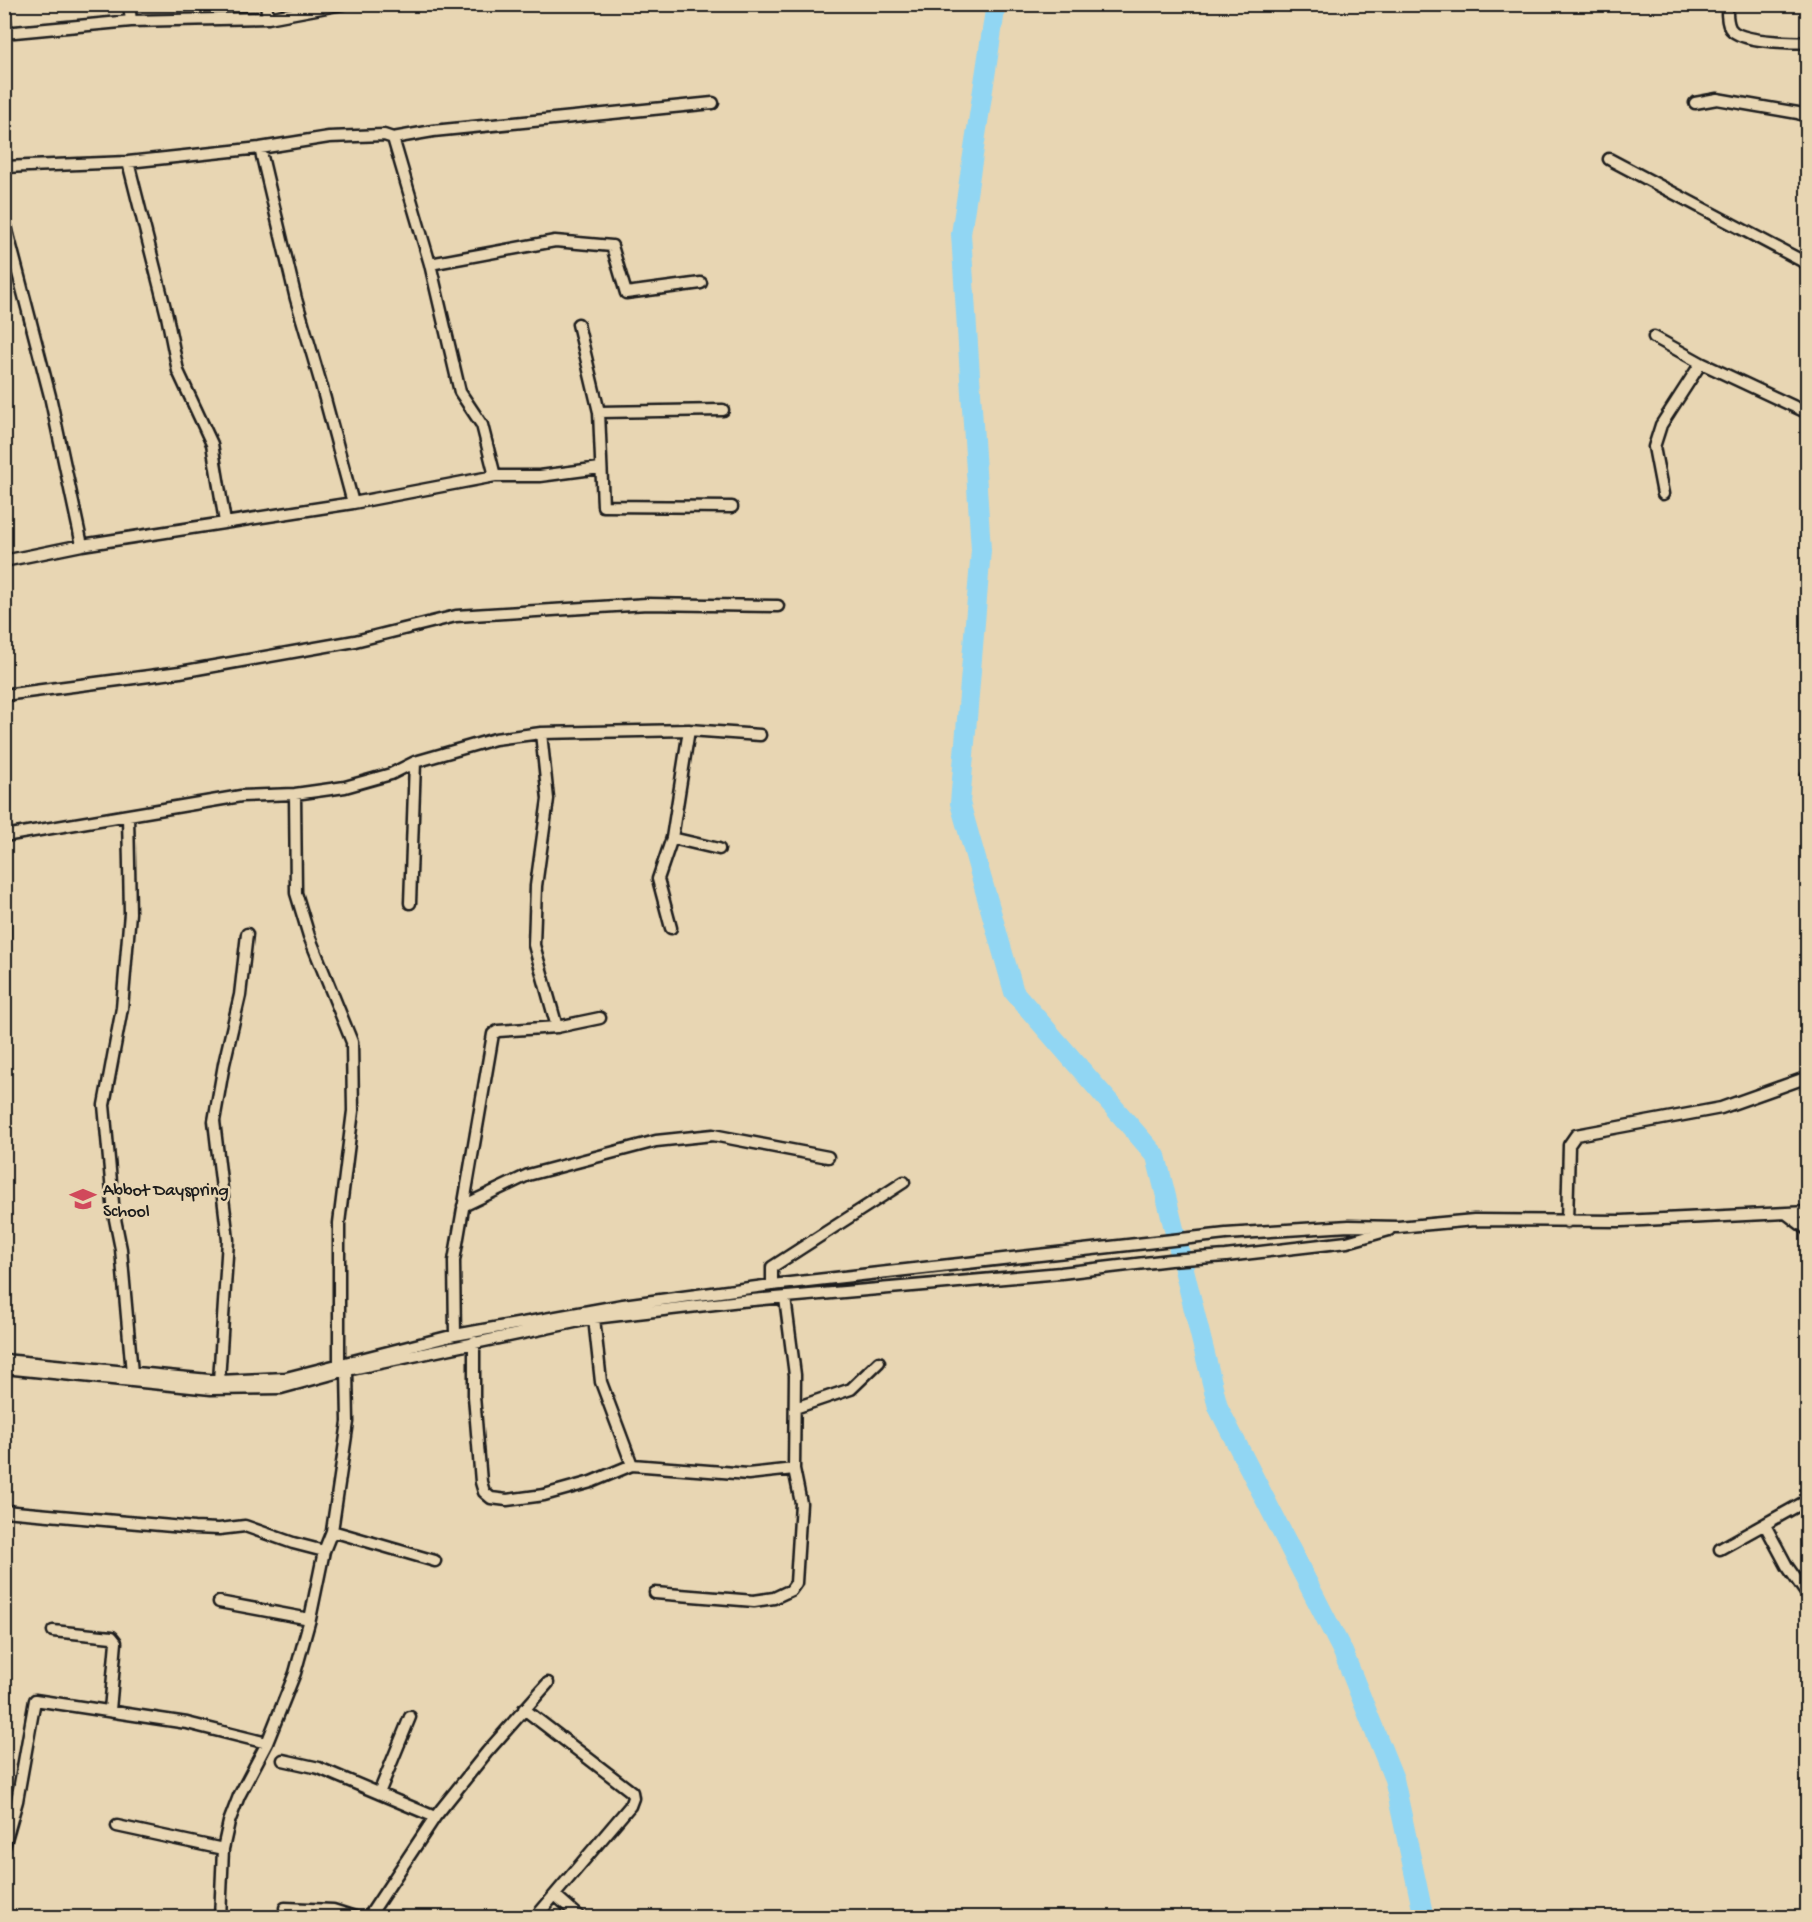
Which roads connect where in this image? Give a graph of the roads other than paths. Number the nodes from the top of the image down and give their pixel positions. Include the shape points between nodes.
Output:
1 (129, 4) edge
2 (266, 4) edge
3 (343, 4) edge
4 (1727, 4) edge
5 (4, 15) edge
6 (268, 18) junction
7 (131, 21) junction
8 (6, 33) edge
9 (1808, 43) edge
10 (713, 103) dead end
11 (1695, 103) dead end
12 (1808, 117) edge
13 (393, 138) junction
14 (260, 148) junction
15 (1609, 159) dead end
16 (128, 162) junction
17 (4, 167) edge
18 (4, 219) edge
19 (430, 264) junction
20 (1808, 264) edge
21 (701, 283) dead end
22 (578, 324) dead end
23 (1654, 337) dead end
24 (1701, 363) junction
25 (723, 410) dead end
26 (599, 411) junction
27 (1808, 413) edge
28 (600, 468) junction
29 (495, 476) junction
30 (1663, 494) dead end
31 (353, 503) junction
32 (732, 507) dead end
33 (225, 522) junction
34 (82, 545) junction
35 (4, 561) edge
36 (778, 606) dead end
37 (4, 695) edge
38 (689, 730) junction
39 (541, 733) junction
40 (760, 735) dead end
41 (416, 762) junction
42 (295, 794) junction
43 (128, 816) junction
44 (4, 836) edge
45 (672, 837) junction
46 (719, 849) dead end
47 (410, 903) dead end
48 (4, 920) edge
49 (671, 928) dead end
50 (247, 934) dead end
51 (4, 956) edge
52 (600, 1018) dead end
53 (557, 1027) junction
54 (1808, 1077) edge
55 (828, 1157) dead end
56 (904, 1182) dead end
57 (463, 1206) junction
58 (1808, 1212) edge
59 (1787, 1214) junction
60 (1567, 1222) junction
61 (1398, 1227) junction
62 (1808, 1230) edge
63 (772, 1285) junction
64 (785, 1298) junction
65 (594, 1318) junction
66 (455, 1335) junction
67 (474, 1342) junction
68 (4, 1360) edge
69 (879, 1362) dead end
70 (343, 1366) junction
71 (4, 1368) edge
72 (132, 1373) junction
73 (219, 1381) junction
74 (795, 1408) junction
75 (632, 1465) junction
76 (794, 1469) junction
77 (1808, 1500) edge
78 (4, 1511) edge
79 (1766, 1525) junction
80 (332, 1531) junction
81 (1720, 1549) dead end
82 (324, 1551) junction
83 (435, 1561) dead end
84 (655, 1593) dead end
85 (1808, 1596) edge
86 (219, 1602) dead end
87 (310, 1619) junction
88 (53, 1631) dead end
89 (548, 1683) dead end
90 (524, 1709) junction
91 (110, 1710) junction
92 (410, 1717) dead end
93 (267, 1743) junction
94 (283, 1760) dead end
95 (379, 1793) junction
96 (435, 1817) junction
97 (117, 1826) dead end
98 (4, 1847) edge
99 (223, 1849) junction
100 (555, 1895) junction
101 (285, 1908) dead end
102 (220, 1917) edge
103 (358, 1917) edge
104 (368, 1917) edge
105 (535, 1917) edge
106 (581, 1917) edge

1 - 7 street
2 - 6 street
3 - 6 street
4 - 9 street via 1730,27 1737,34
5 - 8 street
6 - 7 street
7 - 8 street
10 - 13 street
11 - 12 street via 1717,99
13 - 14 street via 329,137
13 - 19 street
14 - 16 street
14 - 31 street via 296,299
15 - 20 street
16 - 17 street
16 - 33 street via 178,372 212,444
18 - 34 street via 50,396
19 - 21 street via 555,241 612,246 626,292
19 - 29 street via 460,392 482,425
22 - 26 street
23 - 24 street
24 - 27 street
24 - 30 street via 1661,425 1654,447
25 - 26 street
26 - 28 street
28 - 29 street via 540,476
28 - 32 street via 603,506
29 - 31 street
31 - 33 street
33 - 34 street
34 - 35 street
36 - 37 street via 647,604 456,616 356,641 180,672
38 - 39 street
38 - 40 street
38 - 45 street
39 - 41 street via 495,740
39 - 53 street via 548,799 536,886 534,945
41 - 42 street via 391,774 345,787
41 - 47 street
42 - 43 street via 241,796
42 - 70 street via 296,893 352,1042 353,1111 339,1223
43 - 44 street
43 - 72 street via 130,913 122,1008 104,1105
45 - 46 street
45 - 49 street via 658,879
48 - 51 street
50 - 73 street via 240,994 214,1121 228,1240
52 - 53 street
53 - 57 street via 493,1034
54 - 60 street via 1721,1108 1576,1135 1569,1145
55 - 57 street via 713,1135 656,1141 528,1175
56 - 63 street via 772,1267
57 - 66 street via 454,1261
58 - 59 street
59 - 60 street
59 - 62 street
60 - 61 street via 1474,1220
61 - 63 street via 1226,1234
61 - 64 street via 1347,1242
63 - 66 street via 623,1305
64 - 65 street
64 - 74 street
65 - 67 street
65 - 75 street via 601,1382
66 - 70 street
67 - 70 street
67 - 75 street via 481,1482 491,1498 544,1495
68 - 72 street
69 - 74 street via 850,1389
70 - 71 street via 281,1388 211,1389
70 - 73 street via 286,1378
70 - 80 street via 348,1422
72 - 73 street
74 - 76 street
75 - 76 street via 748,1474
76 - 84 street via 801,1503 796,1583 791,1590 754,1601
77 - 79 street
78 - 82 street via 194,1528 245,1526
79 - 81 street
79 - 85 street
80 - 82 street
80 - 83 street
82 - 87 street
86 - 87 street
87 - 93 street via 295,1673
88 - 91 street via 112,1637 116,1642
89 - 90 street
90 - 96 street
90 - 100 street via 632,1791 630,1806
91 - 93 street via 187,1723
91 - 98 street via 35,1700 17,1801
92 - 95 street
93 - 99 street via 239,1796
94 - 95 street via 319,1768
95 - 96 street
96 - 104 street
97 - 99 street
99 - 102 street
100 - 105 street
100 - 106 street
101 - 103 street via 333,1910

